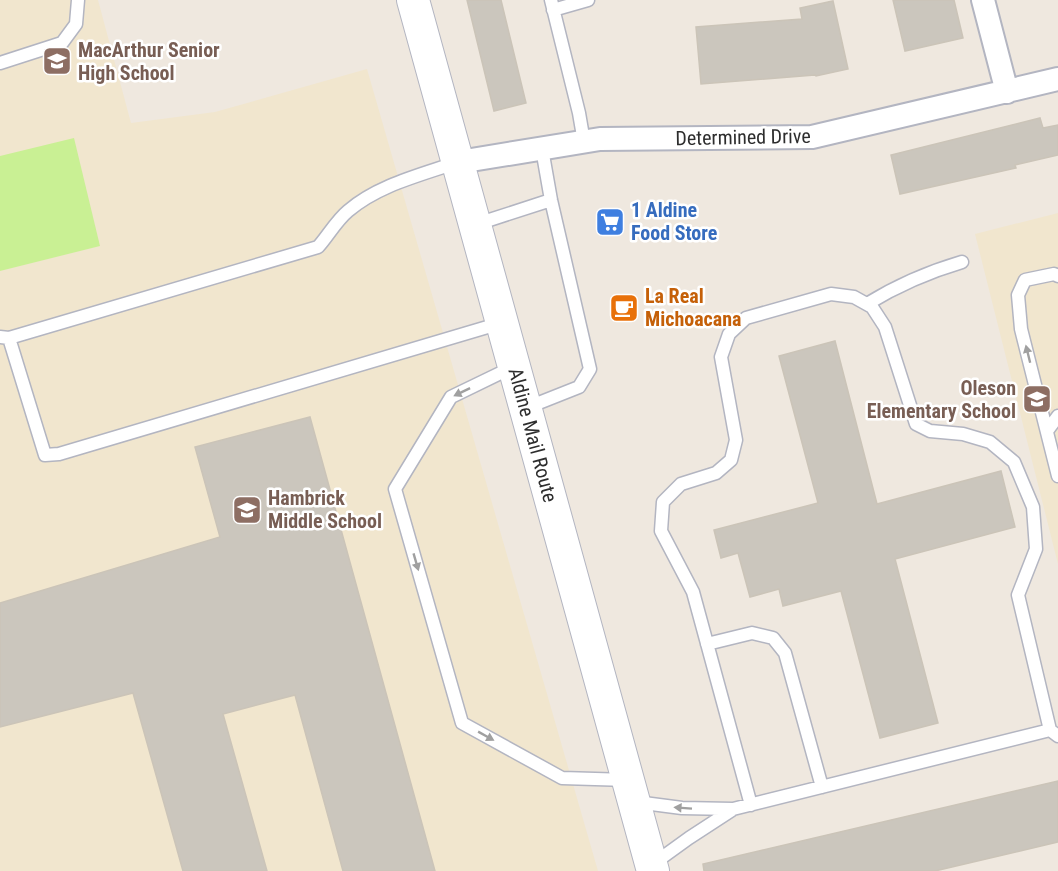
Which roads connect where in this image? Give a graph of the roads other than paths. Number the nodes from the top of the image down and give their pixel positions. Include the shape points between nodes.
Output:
1 (78, 0) edge
2 (413, 0) edge
3 (588, 0) edge
4 (983, 0) edge
5 (552, 5) edge
6 (0, 63) edge
7 (1058, 79) edge
8 (1006, 92) junction
9 (584, 142) junction
10 (542, 148) junction
11 (459, 162) junction
12 (551, 200) junction
13 (477, 224) junction
14 (962, 262) dead end
15 (1058, 276) edge
16 (867, 304) junction
17 (502, 322) junction
18 (4, 337) edge
19 (514, 366) junction
20 (526, 408) junction
21 (1058, 416) edge
22 (1047, 431) junction
23 (1058, 476) edge
24 (707, 644) junction
25 (1054, 733) edge
26 (822, 787) junction
27 (632, 791) junction
28 (751, 805) junction
29 (733, 809) junction
30 (652, 868) edge

1 - 6 lane via 76,24 62,43
2 - 11 main road, Aldine Mail Route
3 - 5 lane
4 - 8 street
5 - 9 lane
7 - 8 street, Determined Drive
8 - 9 street, Determined Drive via 812,137
9 - 10 street, Determined Drive
10 - 11 street, Determined Drive
10 - 12 lane
11 - 13 main road, Aldine Mail Route
11 - 18 lane via 375,192 342,216 318,247
12 - 13 lane
12 - 20 lane via 590,369 579,387
13 - 17 main road, Aldine Mail Route
14 - 16 lane via 929,272
22 -> 15 lane via 1022,329 1018,294 1025,280
16 - 24 lane via 854,297 831,294 746,318 729,334 721,357 736,440 731,460 716,473 681,484 663,502 662,531 693,592
16 - 25 lane via 885,327 916,424 930,431 990,442 1014,462 1033,507 1036,549 1018,595
17 - 18 lane via 45,455
17 - 19 main road, Aldine Mail Route
19 - 20 main road, Aldine Mail Route
19 -> 27 lane via 451,397 395,489 462,723 562,778
20 - 27 main road, Aldine Mail Route
21 - 22 lane
22 - 23 lane
24 - 26 lane via 752,633 773,638 784,652
24 - 28 lane
25 - 26 lane
26 - 28 lane
29 -> 27 lane via 682,808
27 - 30 main road, Aldine Mail Route
28 - 29 lane
29 - 30 lane

